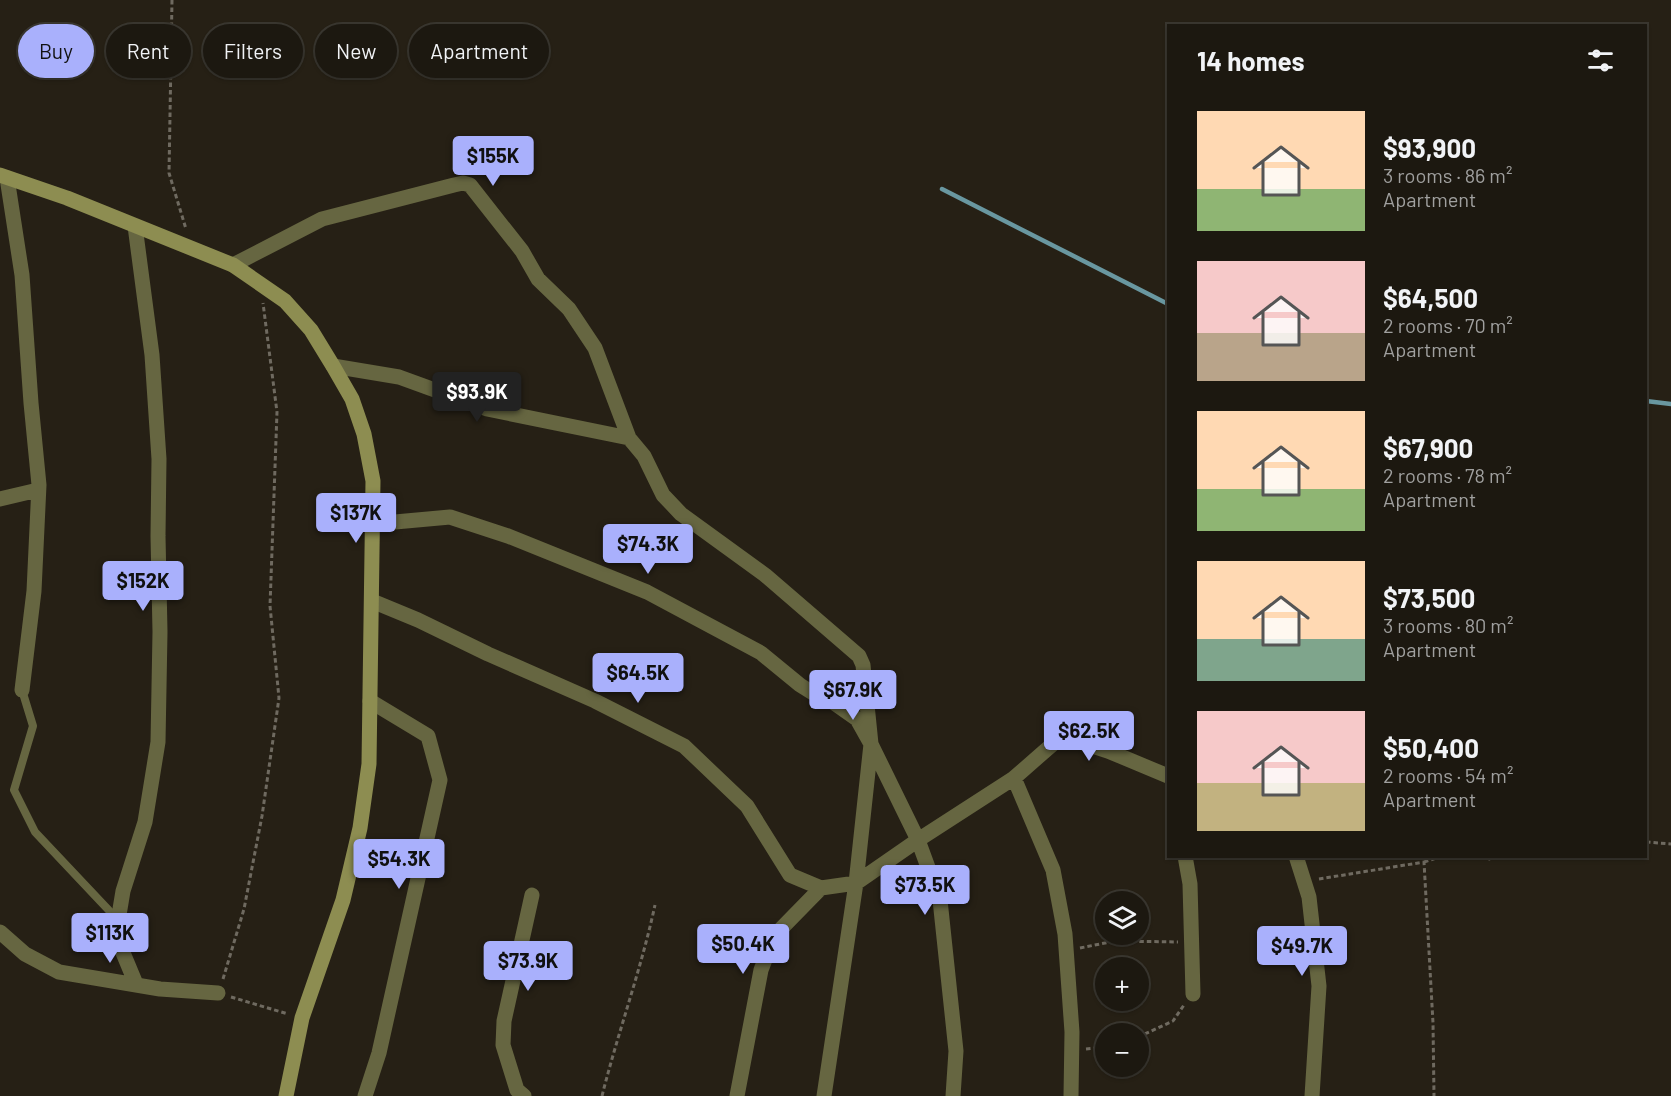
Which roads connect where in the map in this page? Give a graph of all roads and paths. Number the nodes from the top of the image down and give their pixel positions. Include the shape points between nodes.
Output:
1 (172, 0) edge
2 (3, 176) edge
3 (135, 226) junction
4 (192, 248) junction
5 (233, 265) junction
6 (260, 284) junction
7 (333, 366) junction
8 (629, 438) junction
9 (38, 490) junction
10 (0, 499) edge
11 (373, 524) junction
12 (372, 601) junction
13 (22, 690) joint
14 (370, 701) junction
15 (872, 744) junction
16 (1167, 776) edge
17 (1014, 778) junction
18 (918, 840) junction
19 (1647, 842) edge
20 (1671, 844) edge
21 (1185, 858) edge
22 (1297, 858) edge
23 (1437, 858) edge
24 (1424, 862) junction
25 (1304, 881) junction
26 (856, 884) junction
27 (821, 888) junction
28 (532, 896) dead end
29 (655, 905) dead end
30 (119, 922) junction
31 (0, 932) edge
32 (1191, 942) junction
33 (1067, 951) junction
34 (136, 984) junction
35 (218, 993) junction
36 (1193, 994) joint
37 (302, 1018) junction
38 (1149, 1032) edge
39 (286, 1096) edge
40 (365, 1096) edge
41 (524, 1096) edge
42 (602, 1096) edge
43 (737, 1096) edge
44 (824, 1096) edge
45 (953, 1096) edge
46 (1071, 1096) edge
47 (1312, 1096) edge
48 (1434, 1096) edge

1 - 4 path via 169,173
2 - 3 main road
2 - 9 street via 22,275
3 - 4 main road
3 - 30 street via 152,355 159,459 158,742 145,822 123,891
4 - 5 main road
5 - 6 main road
5 - 8 street via 322,219 454,185 471,185 522,251 538,279 569,309 595,348
6 - 7 main road via 285,301 311,330
6 - 35 path via 278,412 270,606 279,698 244,909
7 - 8 street via 399,377 487,409
7 - 11 main road via 352,399 364,435 373,481
8 - 15 street via 644,456 663,495 681,514 765,575 859,656
9 - 10 street
9 - 13 street via 34,591
11 - 12 main road
11 - 15 street via 450,516 647,592 760,653 800,685 830,700 857,719
12 - 14 main road
12 - 27 street via 595,700 684,746 747,806 790,874
13 - 30 lane via 33,726 14,790 35,832
14 - 37 main road via 369,764 360,828 343,900
14 - 40 street via 428,736 440,780 379,1053
15 - 18 street
15 - 26 street
16 - 17 street via 1062,736
17 - 18 street
17 - 33 street via 1053,870
18 - 26 street
18 - 45 street via 940,900 956,1050
19 - 20 path
21 - 32 street
22 - 25 street
23 - 24 path
24 - 25 path
24 - 48 path
25 - 47 street via 1319,986
26 - 27 street
26 - 44 street
27 - 43 street via 774,936 761,970
28 - 41 street via 504,1021 503,1045 517,1090
29 - 42 path
30 - 34 street via 121,948
31 - 34 street via 25,954 59,972
32 - 33 path via 1115,941
32 - 36 street
33 - 46 street
34 - 35 street
35 - 37 path
36 - 38 path via 1173,1021
37 - 39 main road

